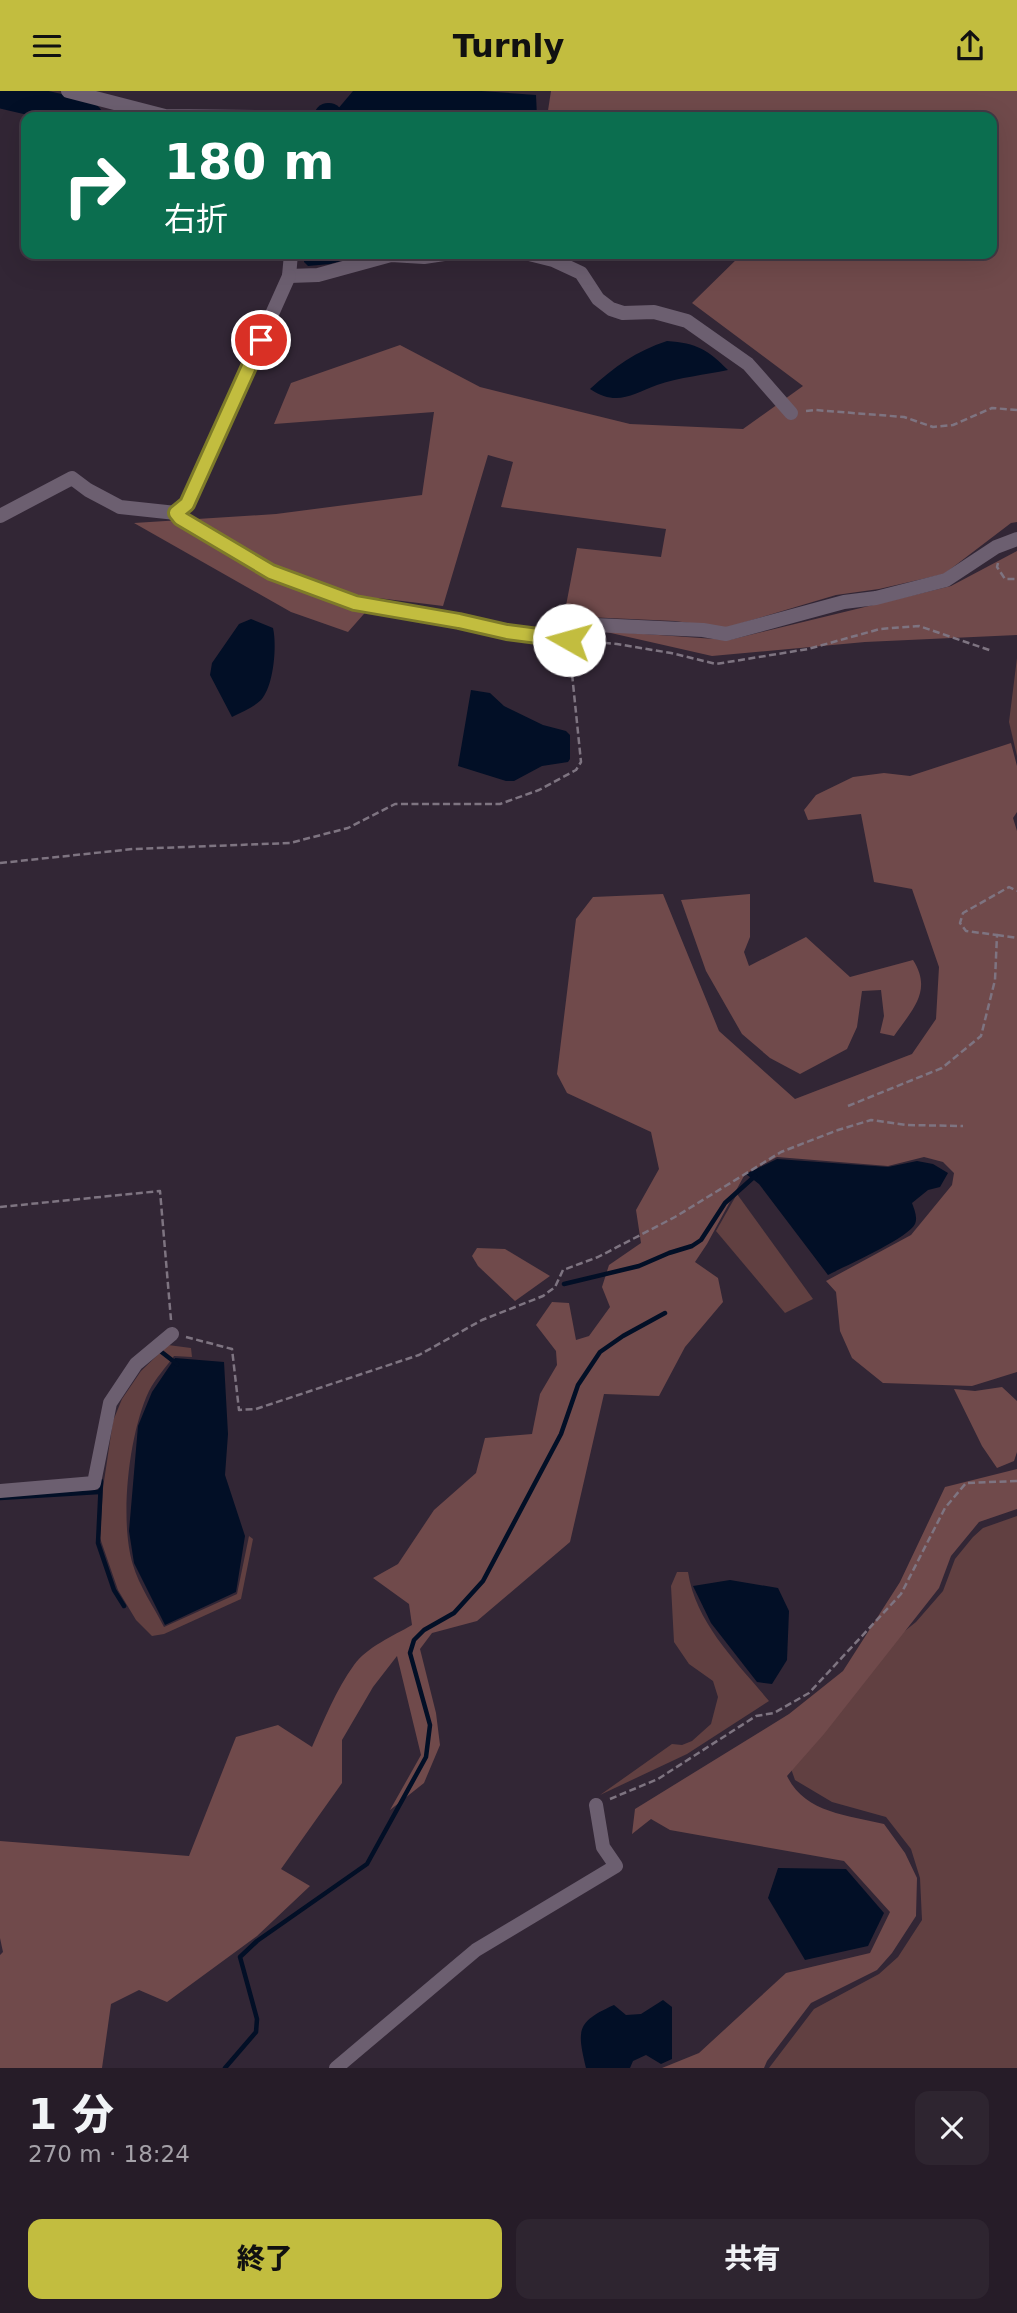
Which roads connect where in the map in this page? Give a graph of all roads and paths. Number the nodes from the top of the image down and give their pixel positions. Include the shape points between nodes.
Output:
1 (68, 91) edge
2 (149, 112) edge
3 (290, 259) edge
4 (376, 259) edge
5 (548, 259) edge
6 (289, 276) junction
7 (1017, 410) edge
8 (791, 413) joint
9 (176, 513) junction
10 (0, 516) edge
11 (1017, 539) edge
12 (1000, 558) dead end
13 (1017, 579) edge
14 (541, 636) junction
15 (569, 640) junction
16 (992, 651) dead end
17 (0, 863) edge
18 (1017, 891) edge
19 (997, 935) junction
20 (1017, 938) edge
21 (848, 1106) dead end
22 (963, 1126) dead end
23 (0, 1207) edge
24 (172, 1334) junction
25 (1017, 1481) edge
26 (0, 1490) edge
27 (596, 1805) joint
28 (336, 2068) edge

1 - 2 street
3 - 6 street
4 - 6 street via 318,275
5 - 8 street via 581,273 598,299 611,309 654,312 687,321 748,364
6 - 9 street via 187,504
7 - 8 path via 992,408 953,425 933,427 904,417 815,410
9 - 10 street via 120,507 72,478
9 - 14 street via 271,572 355,603
11 - 14 street via 996,547 946,580 726,634 574,624
12 - 13 path via 997,567 1005,579
14 - 15 street
15 - 16 path via 617,644 716,664 808,649 880,629 919,626
15 - 17 path via 581,762 576,770 539,790 500,804 395,804 348,828 290,843 133,849
18 - 19 path via 1009,887 963,913 960,923 966,931
19 - 20 path
19 - 21 path via 995,980 981,1035 942,1068
22 - 24 path via 871,1120 781,1152 675,1217 563,1270 555,1287 543,1296 482,1320 419,1355 256,1409 239,1410 232,1349
23 - 24 path via 160,1191
24 - 26 street via 136,1364 110,1403 94,1483
25 - 27 path via 966,1483 945,1509 901,1594 808,1693 774,1713 756,1716 658,1779
27 - 28 street via 603,1847 616,1866 476,1951

